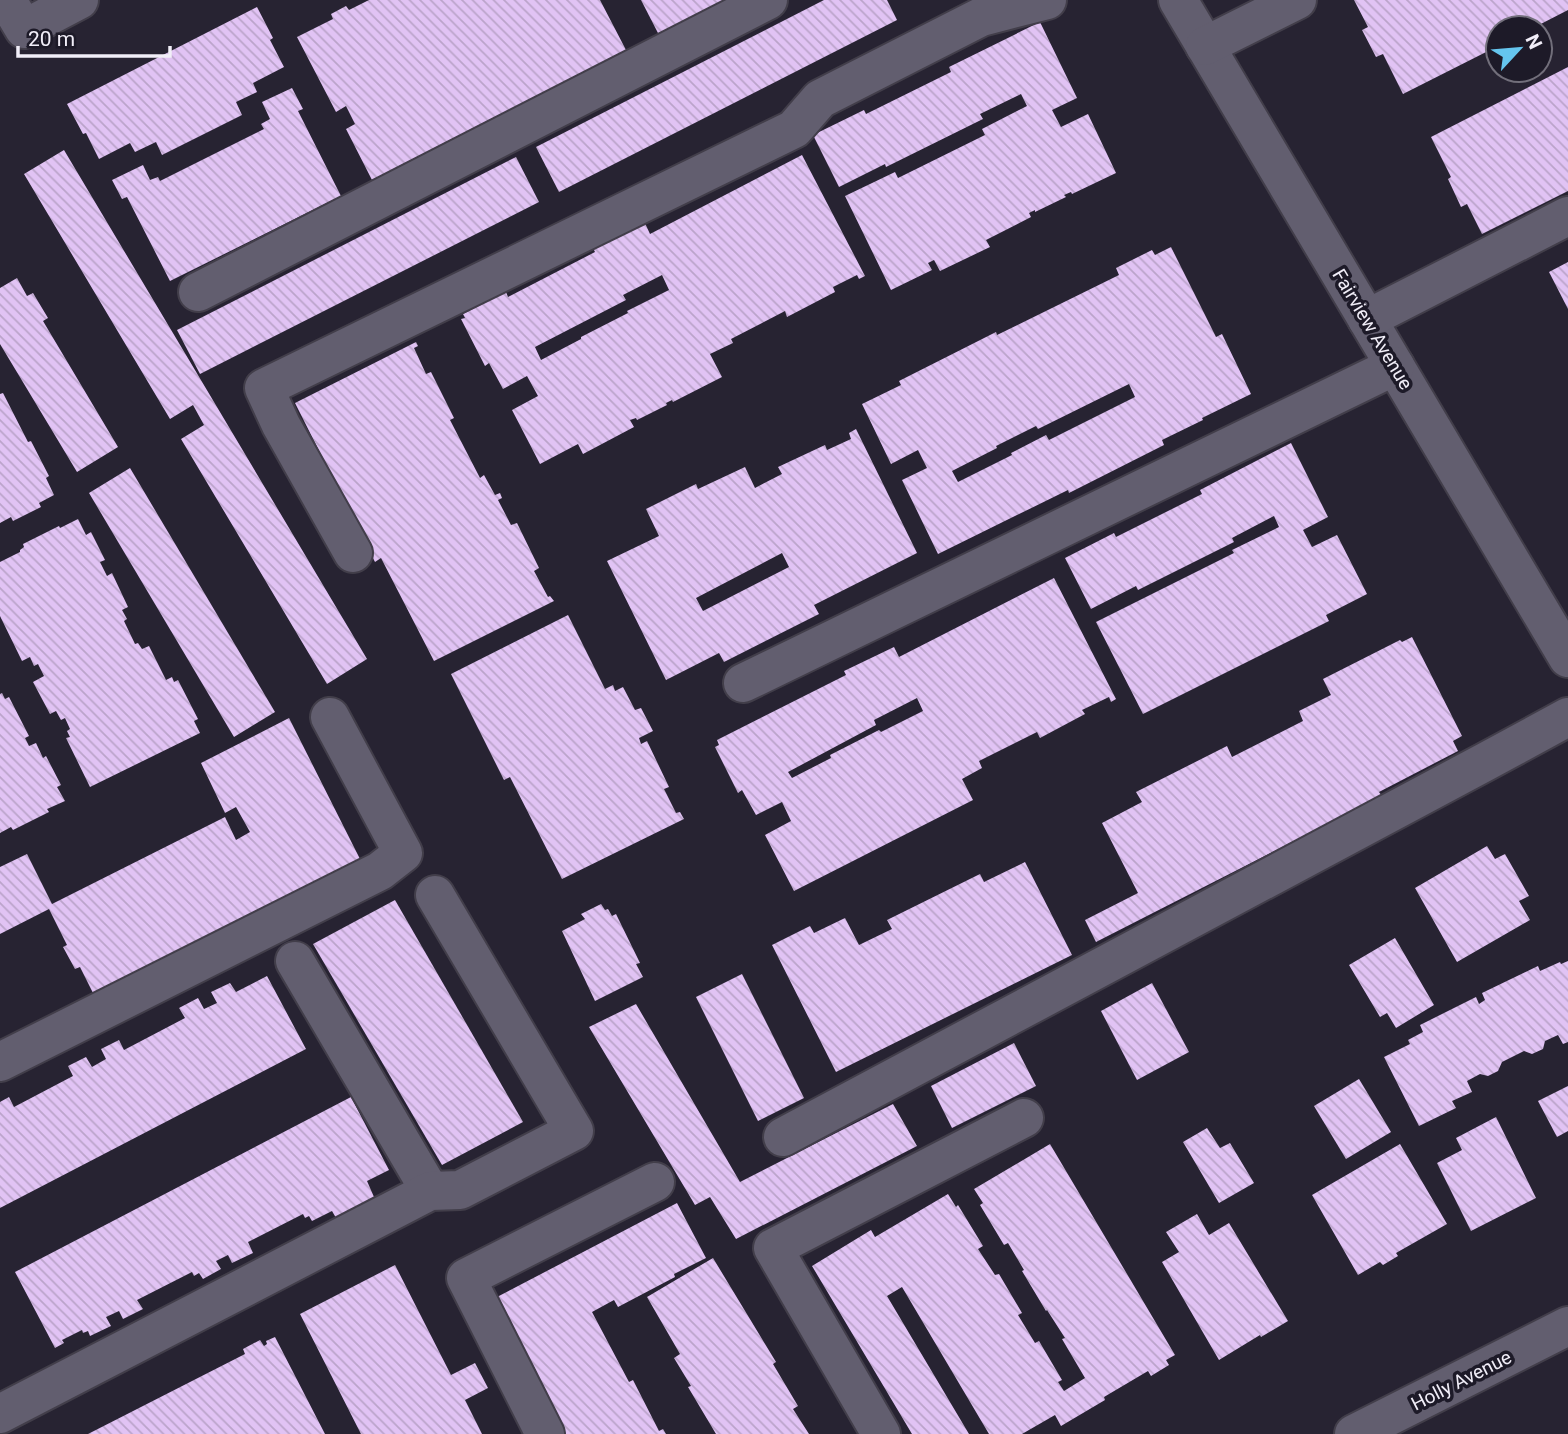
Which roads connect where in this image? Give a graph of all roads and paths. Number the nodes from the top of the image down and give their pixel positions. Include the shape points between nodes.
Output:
1 (7, 0) edge
2 (79, 0) edge
3 (768, 0) edge
4 (1047, 0) edge
5 (1178, 0) edge
6 (1297, 0) edge
7 (1205, 46) junction
8 (1568, 216) edge
9 (198, 292) dead end
10 (1367, 318) junction
11 (1395, 366) junction
12 (353, 554) dead end
13 (1555, 607) edge
14 (1568, 658) edge
15 (743, 683) dead end
16 (330, 717) dead end
17 (1568, 717) edge
18 (435, 895) dead end
19 (295, 961) dead end
20 (0, 1062) edge
21 (1024, 1118) dead end
22 (783, 1137) dead end
23 (655, 1182) dead end
24 (430, 1191) junction
25 (1568, 1326) edge
26 (0, 1414) edge
27 (545, 1434) edge
28 (881, 1434) edge
29 (1354, 1434) edge

1 - 2 street via 24,29
3 - 9 street
4 - 12 street via 981,17 820,99 794,129 264,388
5 - 7 street, Fairview Avenue
6 - 7 street
7 - 10 street, Fairview Avenue
8 - 10 street
10 - 11 street, Fairview Avenue
11 - 13 street, Fairview Avenue
11 - 15 street
13 - 14 street, Fairview Avenue
16 - 20 street via 403,853 380,871
17 - 22 street
18 - 24 street via 574,1132 460,1190
19 - 24 street
21 - 28 street via 773,1248
23 - 27 street via 466,1278
24 - 26 street
25 - 29 street, Holly Avenue

